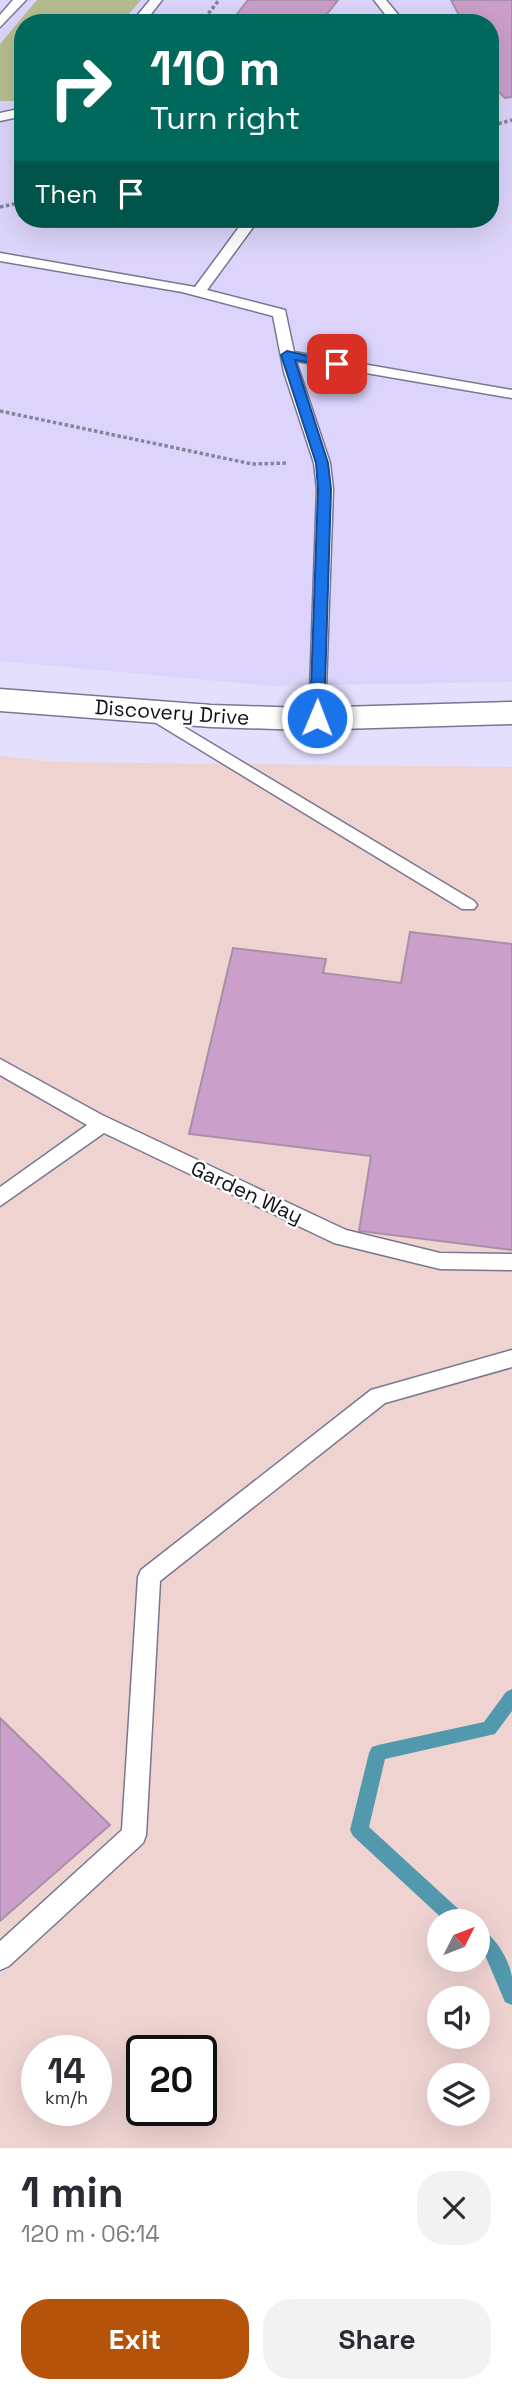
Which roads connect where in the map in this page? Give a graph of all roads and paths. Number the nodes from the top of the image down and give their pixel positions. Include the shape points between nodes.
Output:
1 (20, 0) edge
2 (156, 0) edge
3 (219, 0) edge
4 (144, 14) edge
5 (208, 14) edge
6 (0, 23) edge
7 (246, 228) edge
8 (0, 257) edge
9 (199, 292) junction
10 (287, 355) junction
11 (512, 394) edge
12 (0, 411) edge
13 (322, 463) junction
14 (0, 700) edge
15 (148, 710) junction
16 (512, 713) edge
17 (317, 718) junction
18 (468, 905) dead end
19 (0, 1066) edge
20 (102, 1124) junction
21 (0, 1198) edge
22 (512, 1262) edge
23 (512, 1358) edge
24 (0, 1958) edge

1 - 6 lane
2 - 4 lane
3 - 5 path
7 - 9 lane
8 - 9 lane
9 - 10 lane via 280,313
10 - 11 lane
10 - 13 lane
12 - 13 path via 252,464
13 - 17 lane via 324,566
14 - 15 street, Discovery Drive
15 - 17 street, Discovery Drive
15 - 18 lane
16 - 17 street, Discovery Drive
19 - 20 lane, Garden Way
20 - 21 lane
20 - 22 lane, Garden Way via 341,1237 440,1261
23 - 24 lane via 379,1396 149,1577 134,1835

